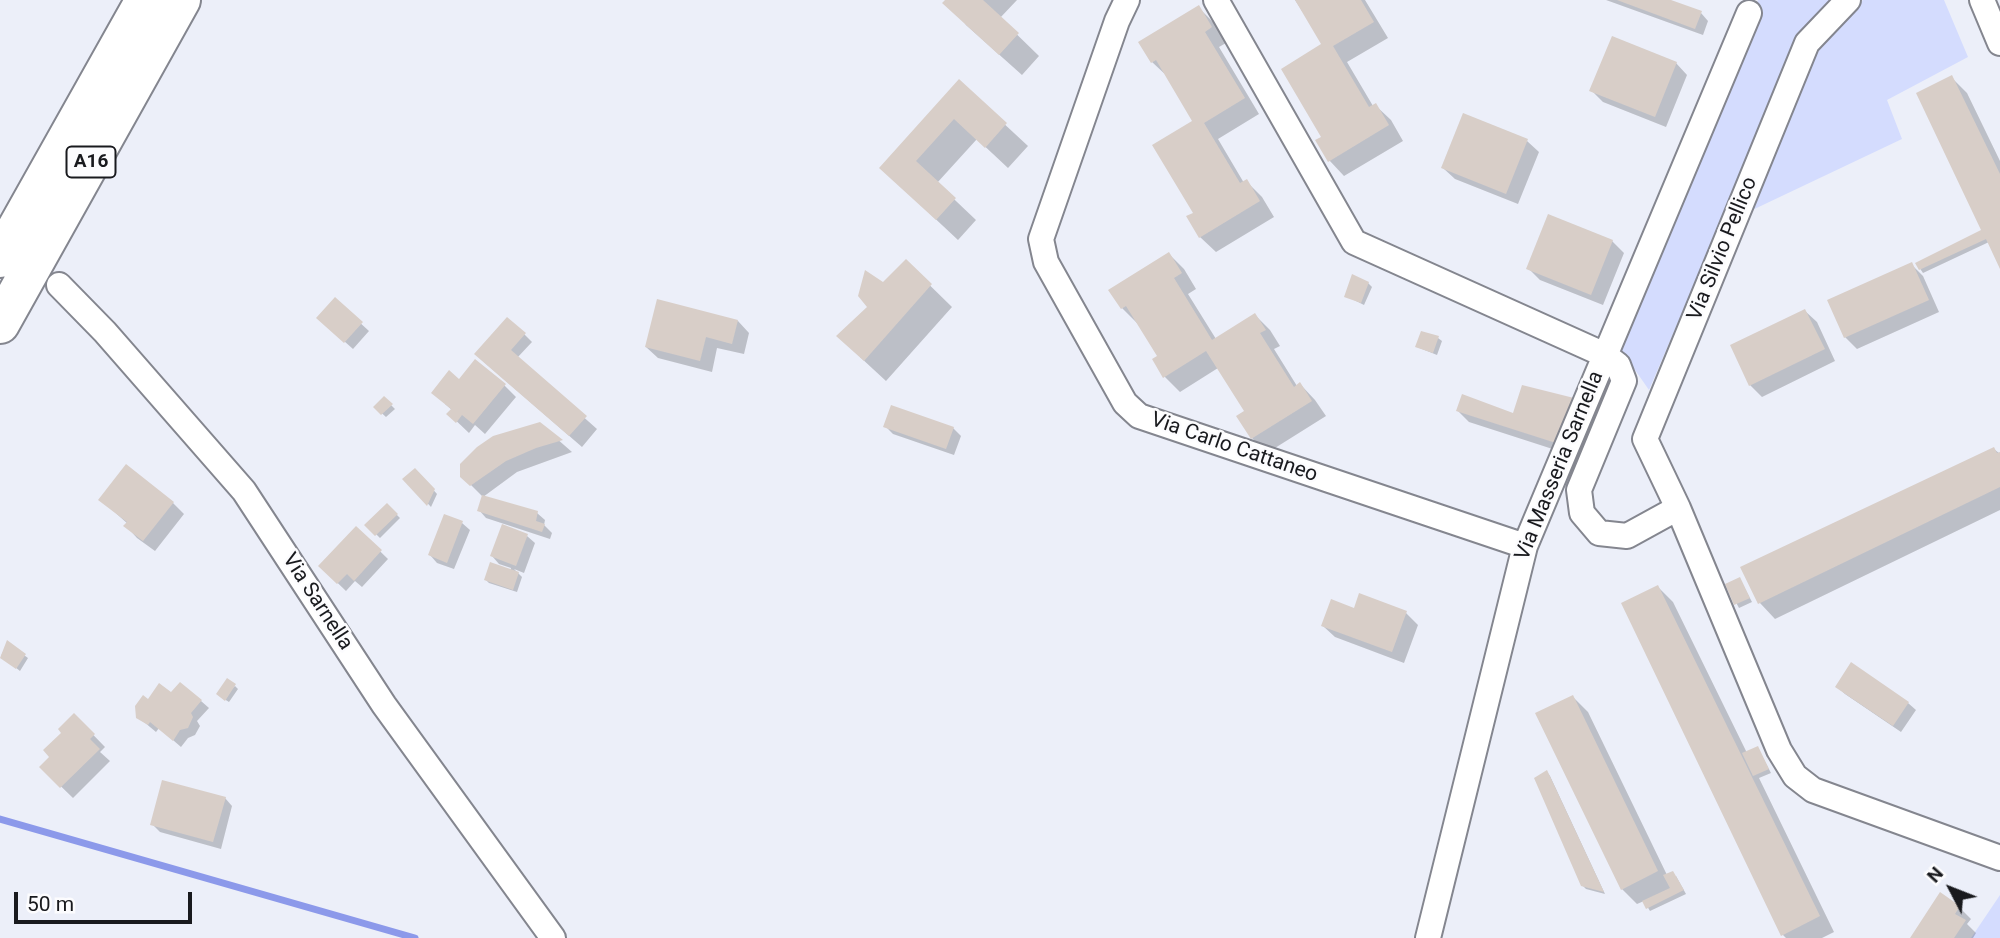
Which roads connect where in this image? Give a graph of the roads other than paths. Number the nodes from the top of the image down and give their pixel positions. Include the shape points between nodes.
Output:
1 (145, 0) edge
2 (181, 0) edge
3 (1127, 0) edge
4 (1216, 0) edge
5 (1848, 0) edge
6 (1982, 0) edge
7 (1749, 13) dead end
8 (2000, 43) edge
9 (0, 258) edge
10 (59, 285) dead end
11 (0, 324) edge
12 (1605, 355) junction
13 (1678, 508) junction
14 (1525, 546) junction
15 (2000, 858) edge
16 (553, 938) edge
17 (1428, 938) edge

1 - 9 highway, A16
2 - 11 highway, A16
3 - 14 street, Via Carlo Cattaneo via 1041,239 1046,262 1125,403 1139,415
4 - 12 street via 1354,242
5 - 13 street, Via Silvio Pellico via 1807,43 1645,439
6 - 8 street
7 - 12 street, Via Masseria Sarnella
10 - 16 street, Via Sarnella via 106,332 244,491 384,705
12 - 13 street via 1618,365 1624,380 1579,490 1582,513 1599,533 1626,536
12 - 14 street, Via Masseria Sarnella
13 - 15 street, Via Silvio Pellico via 1779,750 1795,776 1814,790
14 - 17 street, Via Masseria Sarnella

